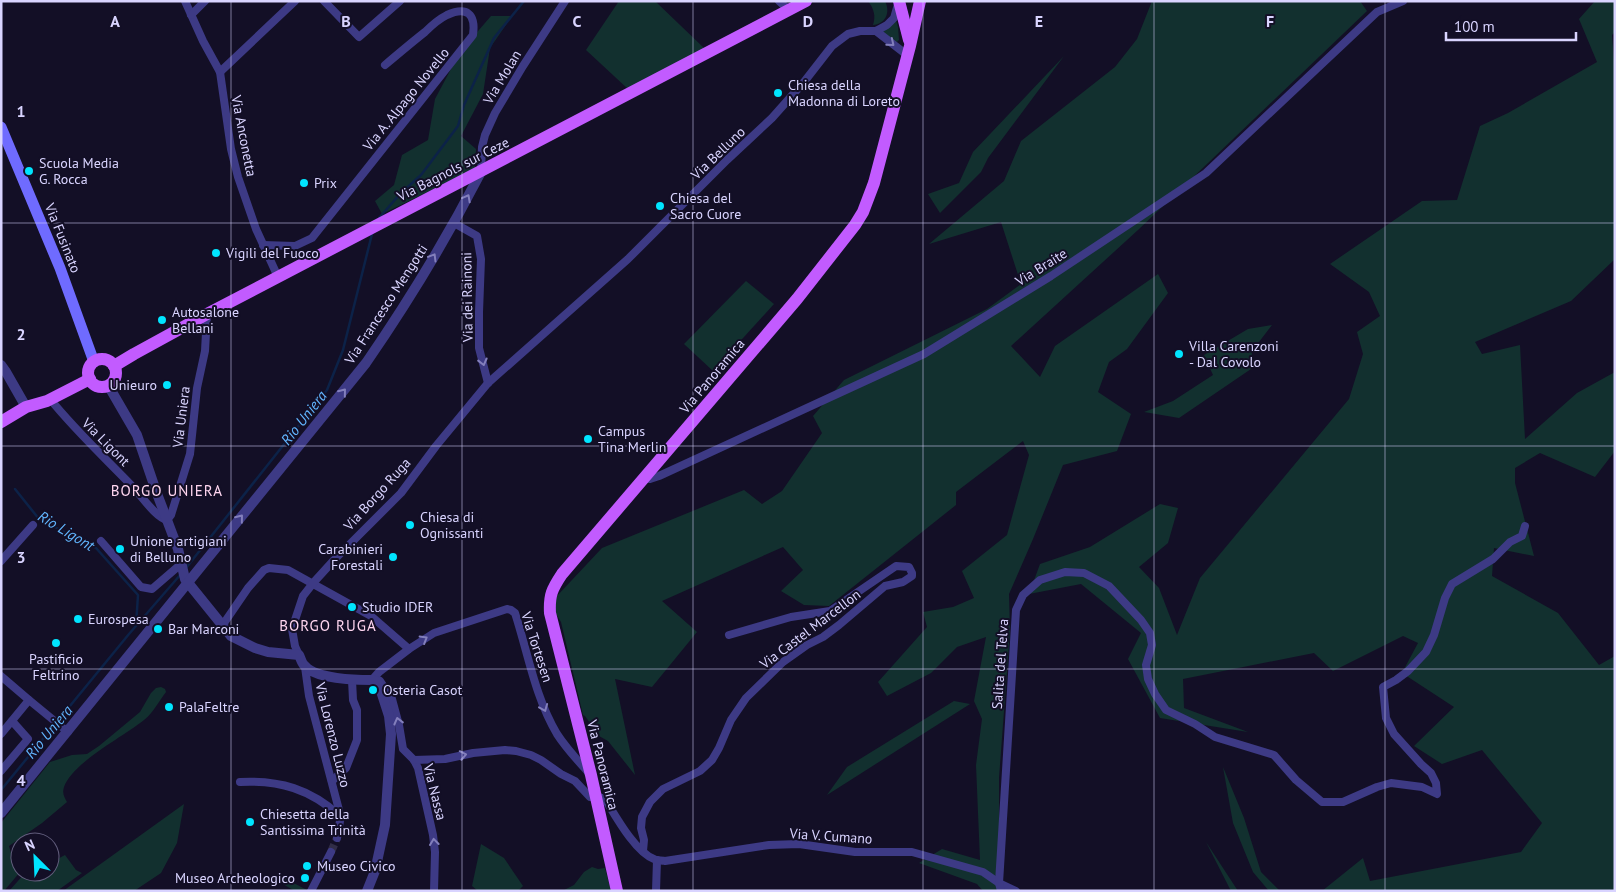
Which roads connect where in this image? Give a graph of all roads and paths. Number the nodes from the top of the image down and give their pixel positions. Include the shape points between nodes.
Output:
1 (185, 1) edge
2 (205, 1) edge
3 (295, 1) edge
4 (324, 1) edge
5 (400, 1) edge
6 (565, 1) edge
7 (779, 1) edge
8 (806, 1) edge
9 (898, 1) edge
10 (920, 1) edge
11 (1403, 1) edge
12 (789, 10) junction
13 (191, 15) junction
14 (876, 31) junction
15 (908, 51) junction
16 (385, 65) dead end
17 (220, 72) junction
18 (1, 127) edge
19 (480, 172) junction
20 (454, 223) junction
21 (263, 245) junction
22 (278, 277) junction
23 (208, 314) junction
24 (94, 362) junction
25 (1, 365) edge
26 (114, 366) junction
27 (90, 380) junction
28 (488, 383) junction
29 (108, 385) junction
30 (50, 399) junction
31 (26, 408) junction
32 (1, 422) edge
33 (644, 478) junction
34 (167, 520) junction
35 (33, 526) dead end
36 (1525, 526) dead end
37 (101, 541) dead end
38 (1, 561) edge
39 (181, 564) junction
40 (186, 581) junction
41 (312, 584) junction
42 (222, 626) junction
43 (729, 635) dead end
44 (409, 649) junction
45 (299, 655) junction
46 (305, 667) junction
47 (1, 676) edge
48 (377, 679) junction
49 (352, 680) junction
50 (29, 700) junction
51 (12, 721) junction
52 (65, 729) junction
53 (1, 734) edge
54 (414, 760) junction
55 (1, 771) edge
56 (591, 775) junction
57 (332, 781) junction
58 (240, 782) dead end
59 (596, 796) junction
60 (1, 813) edge
61 (340, 816) junction
62 (337, 838) tunnel mouth
63 (643, 851) junction
64 (331, 852) tunnel mouth
65 (657, 860) junction
66 (1000, 887) edge
67 (311, 891) edge
68 (367, 891) edge
69 (434, 891) edge
70 (617, 891) edge
71 (656, 891) edge
72 (1016, 891) edge

1 - 13 street, Via Anconetta
2 - 13 street
3 - 17 street
4 - 5 street via 359,37
6 - 19 street, Via Molan via 495,113 485,135
7 - 12 street
8 - 12 main road, Via Bagnols sur Ceze
9 - 14 street via 894,18
9 - 15 main road, Via Panoramica via 906,26
10 - 15 main road, Via Panoramica
11 - 33 street, Via Braite via 1377,12 1206,173 1050,276 924,354 659,476
12 - 19 main road, Via Bagnols sur Ceze
13 - 17 street, Via Anconetta
14 -> 15 street
14 - 28 street, Via Belluno via 848,34 832,46 772,118 628,259
15 - 33 main road, Via Panoramica via 874,183 855,225
16 - 21 street, Via A. Alpago Novello via 446,15 466,11 474,21 473,35 312,238 295,246
17 - 21 street, Via Anconetta via 231,149
18 - 24 main road, Via Fusinato via 60,268
20 -> 19 street, Via Francesco Mengotti
19 - 22 main road, Via Bagnols sur Ceze
20 -> 28 street, Via dei Rainoni via 477,236 481,259 480,348
40 -> 20 street, Via Francesco Mengotti via 366,363
21 - 22 street, Via Anconetta
22 - 23 main road, Via Bagnols sur Ceze
23 - 26 main road, Via Bagnols sur Ceze
23 - 34 street, Via Uniera via 190,454 172,515
24 - 26 main road via 103,359
24 - 27 main road via 90,368
25 - 31 street
26 - 29 main road via 115,379
27 - 29 main road via 96,385
27 - 30 main road
28 - 41 street, Via Borgo Ruga via 401,493
29 - 34 street via 137,435
30 - 31 main road
30 - 34 street, Via Ligont via 160,517
31 - 32 main road
33 - 56 main road, Via Panoramica via 562,574 550,595 552,618
34 - 39 street
35 - 38 street
36 - 66 street, Salita del Telva via 1522,536 1510,542 1493,559 1452,584 1426,652 1408,671 1383,686 1386,718 1394,734 1431,773 1437,794 1422,787 1391,783 1343,802 1322,802 1274,755 1215,737 1166,710 1148,679 1146,665 1152,645 1150,633 1109,586 1084,572 1065,572 1040,580 1023,595 1016,610
37 - 39 street via 141,587 147,589 152,589
39 - 40 street
40 - 42 street
40 - 52 street, Via Francesco Mengotti
41 - 42 street via 288,570 264,570
41 - 44 street via 371,616
41 - 45 street, Via Borgo Ruga via 303,596 292,629
42 - 45 street via 231,636 255,648
43 - 63 street, Via Castel Marcellon via 830,611 896,566 909,567 912,573 904,582 885,586 823,637 797,651 746,698 731,720 712,760 700,771 663,789 650,802 642,817
44 - 48 street, Via Tortesen
44 -> 56 street, Via Tortesen via 434,633 511,610 518,621 546,714 557,735
45 - 46 street
46 - 49 street via 337,679
46 - 57 street, Via Lorenzo Luzzo
47 - 50 street
48 - 49 street
54 -> 48 street, Via Nassa via 403,749 392,699
48 - 68 street via 391,734 385,825
49 - 57 street via 357,740 346,768
50 - 51 street
50 - 52 street
51 - 53 street
51 - 55 street via 28,738
52 - 60 street, Via Francesco Mengotti
54 -> 59 street via 516,751 541,760 576,781 590,797
69 -> 54 street, Via Nassa via 433,835
56 - 59 main road, Via Panoramica
57 - 61 street, Via Lorenzo Luzzo
58 - 61 street via 277,784 309,793
59 - 63 street via 606,799 619,823
59 - 70 main road, Via Panoramica
61 - 62 street, Via Lorenzo Luzzo
63 - 65 street
64 - 67 street
65 - 66 street, Via V. Cumano via 761,845 800,844 855,852 912,852 983,872
65 - 71 street
66 - 72 street, Via V. Cumano

